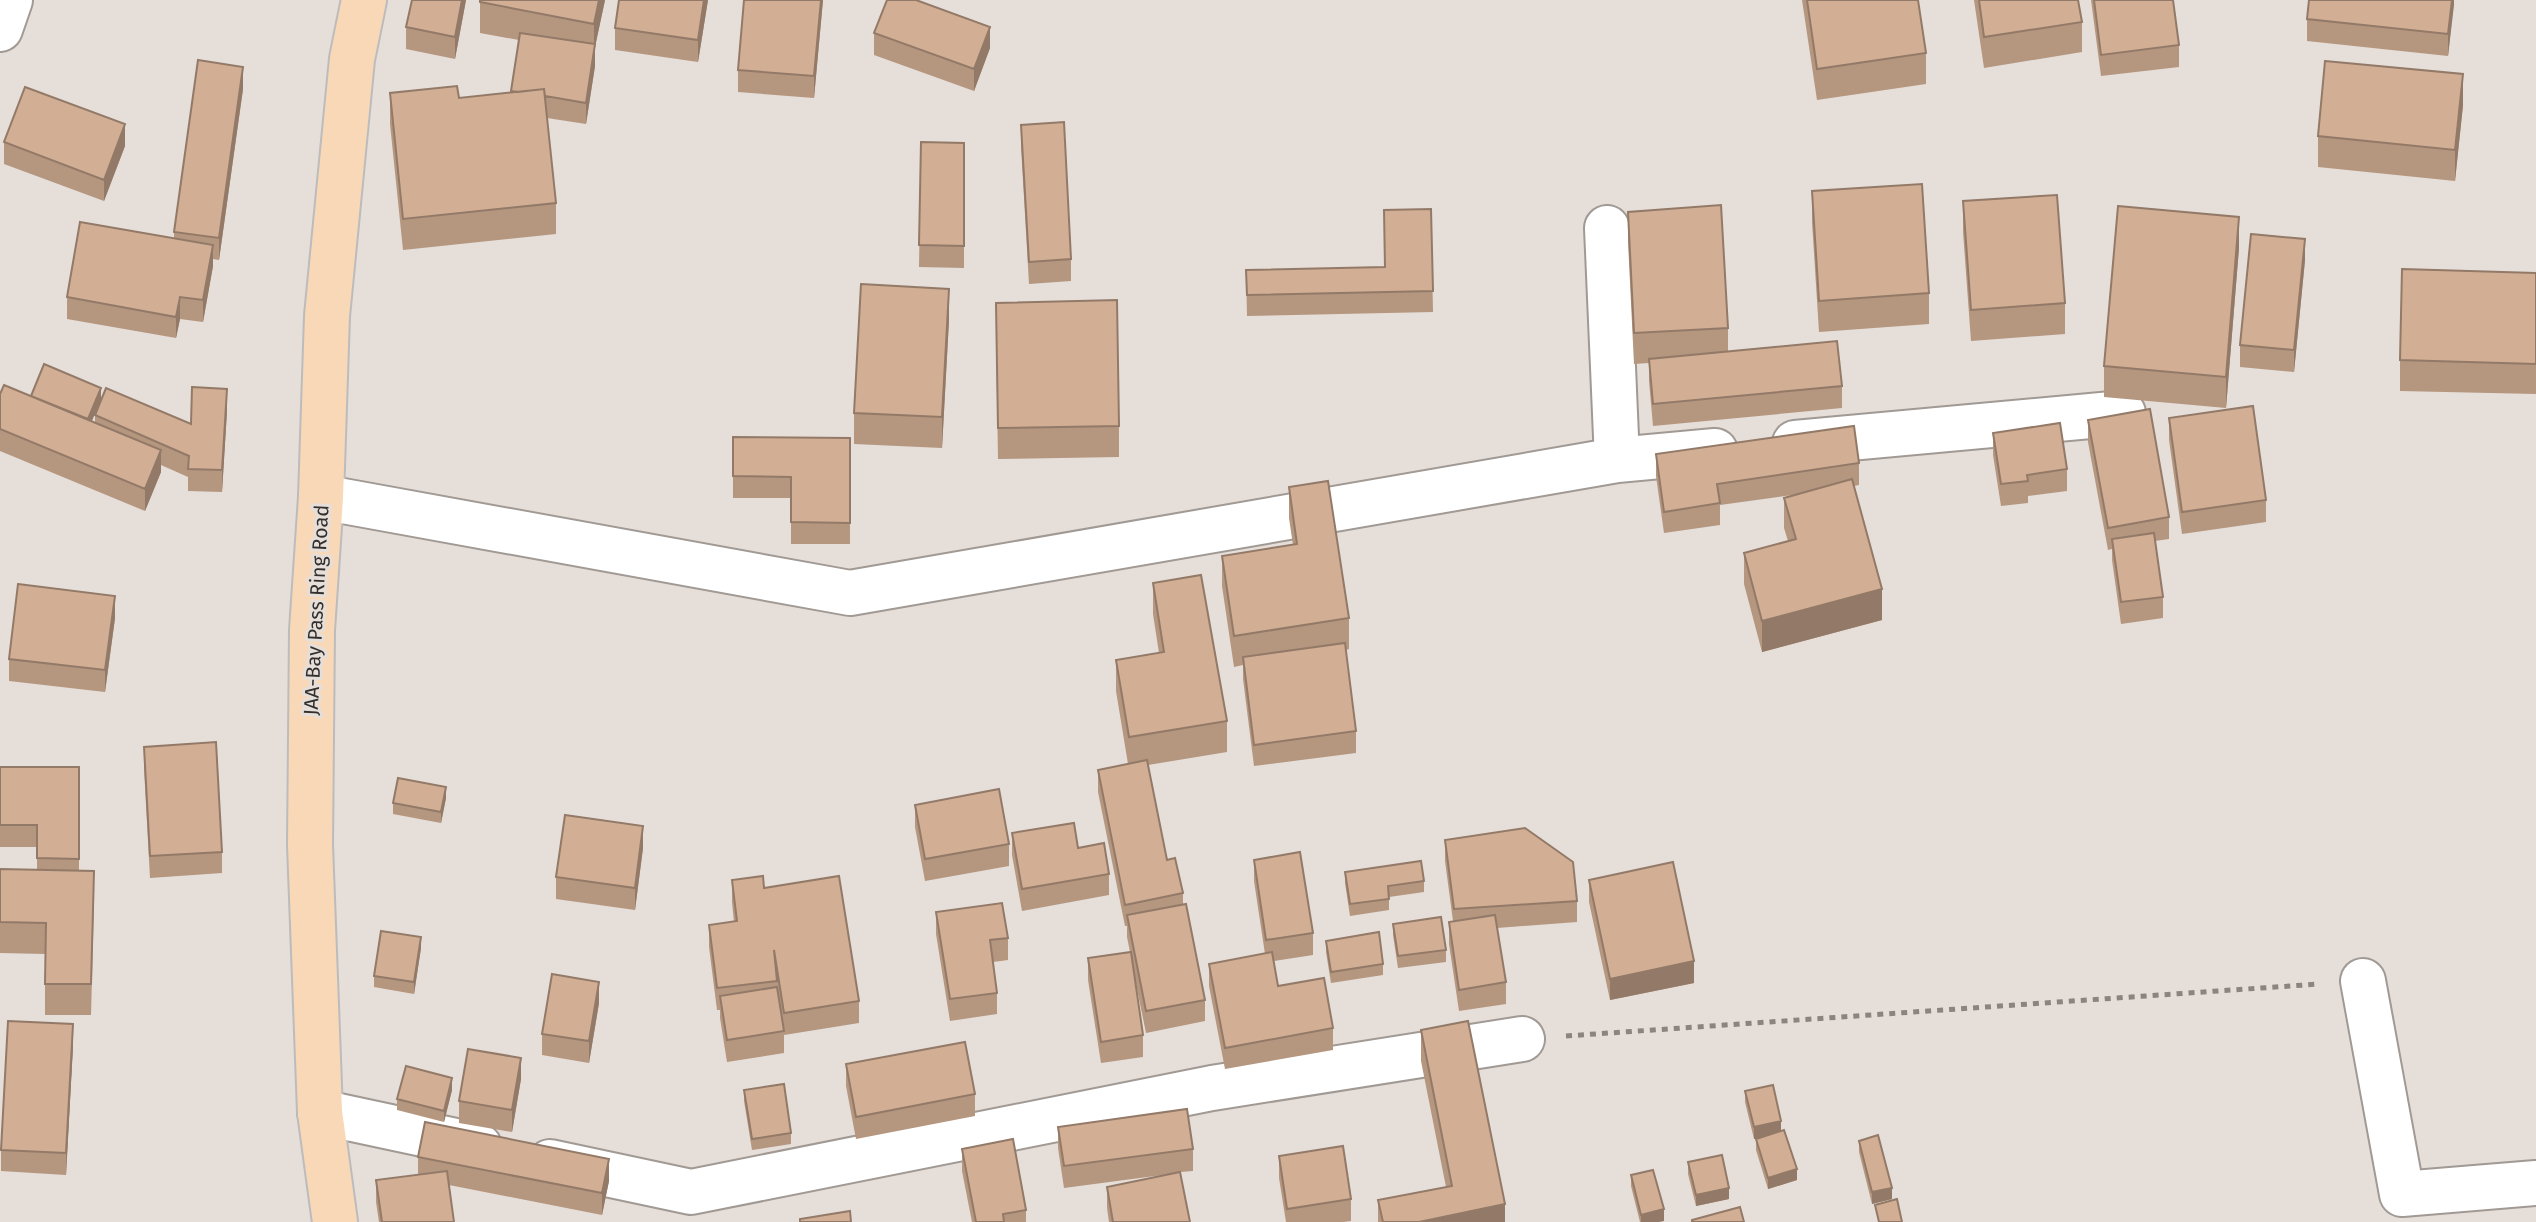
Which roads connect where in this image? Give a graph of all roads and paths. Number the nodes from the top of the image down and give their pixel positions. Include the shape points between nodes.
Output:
1 (10, 0) edge
2 (364, 0) edge
3 (0, 29) edge
4 (1607, 228) dead end
5 (2123, 413) edge
6 (1617, 460) junction
7 (321, 497) junction
8 (2363, 981) joint
9 (1522, 1039) joint
10 (320, 1112) junction
11 (2536, 1183) edge
12 (335, 1222) edge

1 - 3 street
2 - 7 highway, JAA-Bay Pass Ring Road via 352,59 327,316
4 - 6 street
5 - 6 street
6 - 7 street via 850,593
7 - 10 highway, JAA-Bay Pass Ring Road via 312,630 310,845
8 - 9 path
8 - 11 street via 2402,1194
9 - 10 street via 1212,1088 691,1192
10 - 12 highway, JAA-Bay Pass Ring Road

